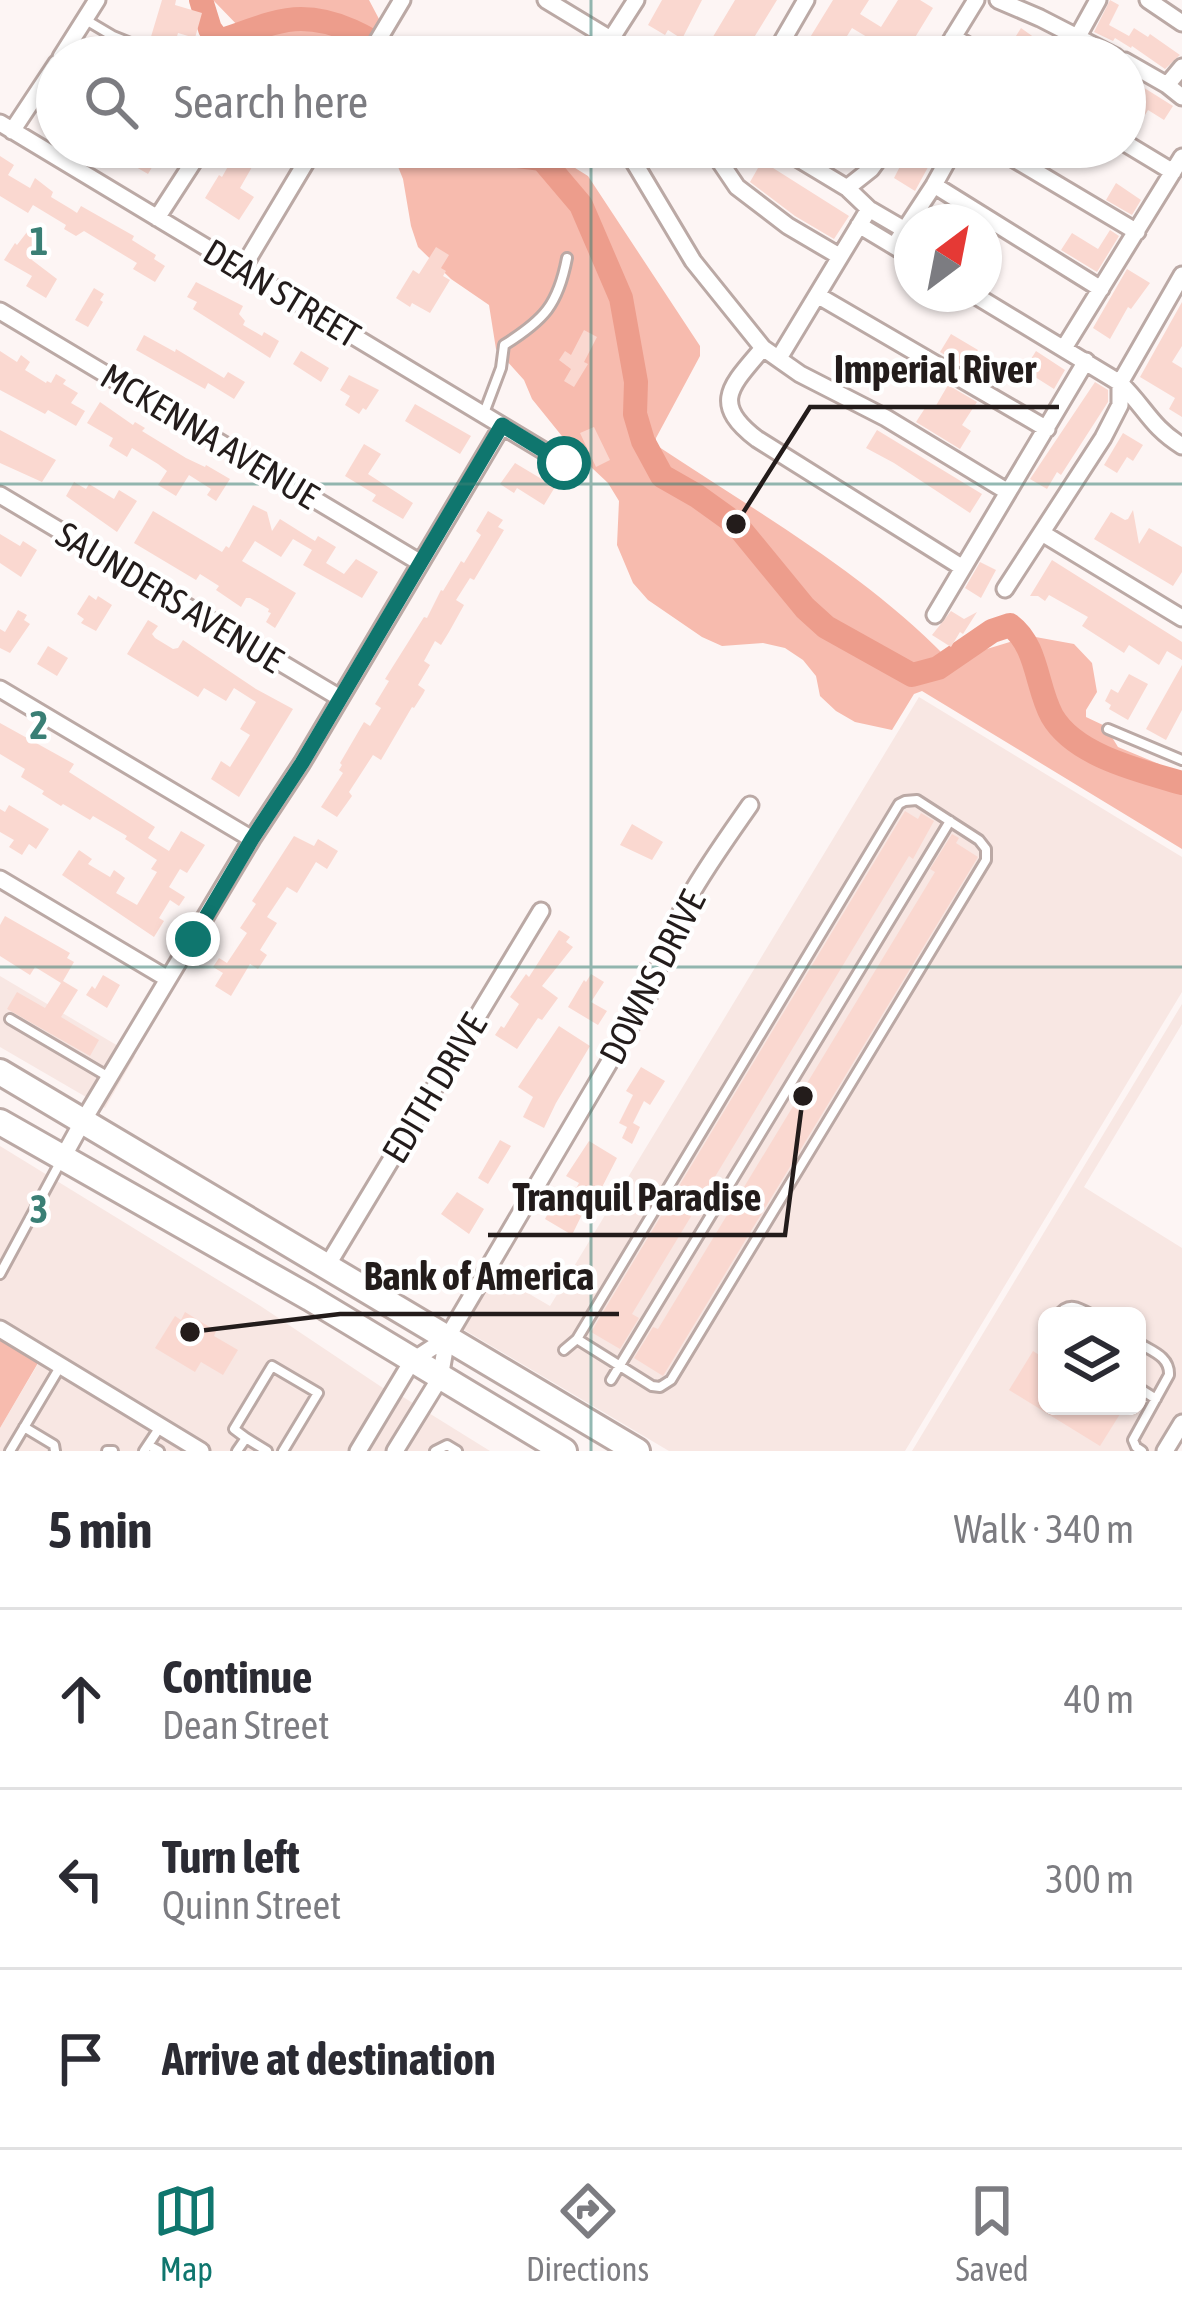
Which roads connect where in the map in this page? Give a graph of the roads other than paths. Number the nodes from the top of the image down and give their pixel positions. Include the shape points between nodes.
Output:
1 (97, 0) edge
2 (546, 0) edge
3 (635, 0) edge
4 (806, 0) edge
5 (976, 0) edge
6 (998, 0) edge
7 (1050, 0) edge
8 (1099, 0) edge
9 (1148, 0) edge
10 (398, 7) edge
11 (1040, 18) junction
12 (85, 20) junction
13 (1182, 23) edge
14 (75, 36) edge
15 (113, 36) edge
16 (381, 36) edge
17 (596, 36) edge
18 (618, 36) edge
19 (785, 36) edge
20 (954, 36) edge
21 (1073, 36) edge
22 (1078, 36) edge
23 (1182, 67) edge
24 (1146, 74) edge
25 (1167, 86) junction
26 (36, 89) edge
27 (1182, 97) edge
28 (6, 127) edge
29 (36, 145) edge
30 (1146, 156) edge
31 (1182, 157) edge
32 (74, 168) edge
33 (189, 168) edge
34 (302, 168) edge
35 (638, 168) edge
36 (724, 168) edge
37 (814, 168) edge
38 (872, 168) edge
39 (943, 168) edge
40 (1029, 168) edge
41 (1173, 172) junction
42 (934, 185) junction
43 (847, 188) junction
44 (922, 204) edge
45 (868, 208) junction
46 (157, 218) junction
47 (894, 223) edge
48 (859, 225) junction
49 (1137, 232) junction
50 (893, 246) edge
51 (839, 256) junction
52 (567, 258) dead end
53 (242, 269) junction
54 (1181, 278) edge
55 (1101, 289) junction
56 (818, 296) junction
57 (0, 311) edge
58 (1002, 311) edge
59 (1064, 347) junction
60 (764, 348) junction
61 (779, 358) junction
62 (1086, 361) junction
63 (1120, 383) junction
64 (483, 414) junction
65 (502, 425) junction
66 (1046, 428) junction
67 (1182, 446) edge
68 (564, 463) dead end
69 (1008, 492) junction
70 (0, 495) edge
71 (1042, 533) junction
72 (419, 562) junction
73 (963, 568) junction
74 (1004, 590) dead end
75 (934, 615) dead end
76 (1182, 618) edge
77 (0, 689) edge
78 (340, 698) junction
79 (1108, 729) dead end
80 (1182, 760) edge
81 (750, 805) dead end
82 (950, 820) junction
83 (252, 839) junction
84 (0, 879) edge
85 (541, 910) dead end
86 (169, 979) junction
87 (10, 1019) dead end
88 (0, 1072) edge
89 (110, 1077) junction
90 (82, 1121) junction
91 (0, 1122) edge
92 (62, 1159) junction
93 (327, 1266) junction
94 (0, 1274) edge
95 (0, 1329) edge
96 (447, 1338) junction
97 (577, 1339) junction
98 (1146, 1348) edge
99 (564, 1350) dead end
100 (412, 1361) junction
101 (620, 1366) junction
102 (60, 1367) junction
103 (440, 1378) junction
104 (611, 1380) dead end
105 (1146, 1393) edge
106 (1156, 1399) junction
107 (1182, 1423) edge
108 (160, 1426) junction
109 (24, 1427) junction
110 (247, 1438) junction
111 (146, 1448) edge
112 (10, 1451) edge
113 (55, 1451) edge
114 (159, 1451) edge
115 (201, 1451) edge
116 (237, 1451) edge
117 (267, 1451) edge
118 (283, 1451) edge
119 (358, 1451) edge
120 (395, 1451) edge
121 (435, 1451) edge
122 (457, 1451) edge
123 (564, 1451) edge
124 (637, 1451) edge
125 (1142, 1451) edge
126 (1165, 1451) edge

1 - 12 street
2 - 17 street
3 - 18 street
4 - 19 street
5 - 20 street
6 - 11 street
7 - 11 street
8 - 22 street
9 - 13 street
10 - 16 street
11 - 21 street
12 - 14 street
12 - 15 lane
23 - 25 street
24 - 25 street
25 - 27 street
26 - 28 street
28 - 29 street, DEAN STREET
30 - 41 street
31 - 41 street
32 - 46 street, DEAN STREET
33 - 46 street
34 - 53 street
35 - 60 street via 693,261
36 - 51 street via 737,187
37 - 43 street
38 - 43 street
39 - 42 street
40 - 49 street
41 - 49 street
42 - 44 street
42 - 55 street
43 - 45 street
45 - 47 street
45 - 48 street
46 - 53 street, DEAN STREET
48 - 50 street
48 - 51 street
49 - 55 street
51 - 56 street
52 - 64 lane via 550,306 504,345
53 - 64 street, DEAN STREET
54 - 63 street
55 - 59 street
56 - 61 street
56 - 66 street
57 - 72 street, MCKENNA AVENUE
58 - 59 street
59 - 62 street
60 - 61 street
60 - 73 street via 732,389 733,418
61 - 69 street
62 - 63 street
62 - 66 street
63 - 67 street via 1154,427
63 - 71 street via 1120,405 1103,438
64 - 65 street, DEAN STREET
65 - 68 street, DEAN STREET
65 - 72 street
66 - 69 street
69 - 73 street
70 - 78 street, SAUNDERS AVENUE
71 - 74 street
71 - 76 street
72 - 78 street
73 - 75 street
77 - 83 street
78 - 83 street
79 - 80 lane
81 - 96 street, DOWNS DRIVE via 683,908 653,988
82 - 97 lane via 917,800 899,804
82 - 101 lane
82 - 101 lane via 980,840 986,860 667,1385 652,1386
83 - 86 street
84 - 86 street
85 - 93 street, EDITH DRIVE
86 - 89 street
87 - 89 lane
88 - 90 main road
89 - 90 street
90 - 92 street
90 - 93 main road
91 - 92 main road
92 - 94 lane
92 - 100 main road
93 - 96 main road
95 - 102 street
96 - 100 street
96 - 103 street
96 - 124 main road
97 - 99 lane
97 - 101 lane
98 - 106 lane via 1169,1367
100 - 103 main road
100 - 119 street
101 - 104 lane
102 - 108 street
102 - 109 lane
103 - 120 street
103 - 123 main road
105 - 106 lane
106 - 125 lane via 1133,1440
107 - 126 street
108 - 111 lane
108 - 115 street
109 - 112 lane
109 - 113 lane
110 - 116 lane
110 - 117 lane
110 - 118 lane via 234,1429 272,1366 318,1393
111 - 114 lane
121 - 122 lane

